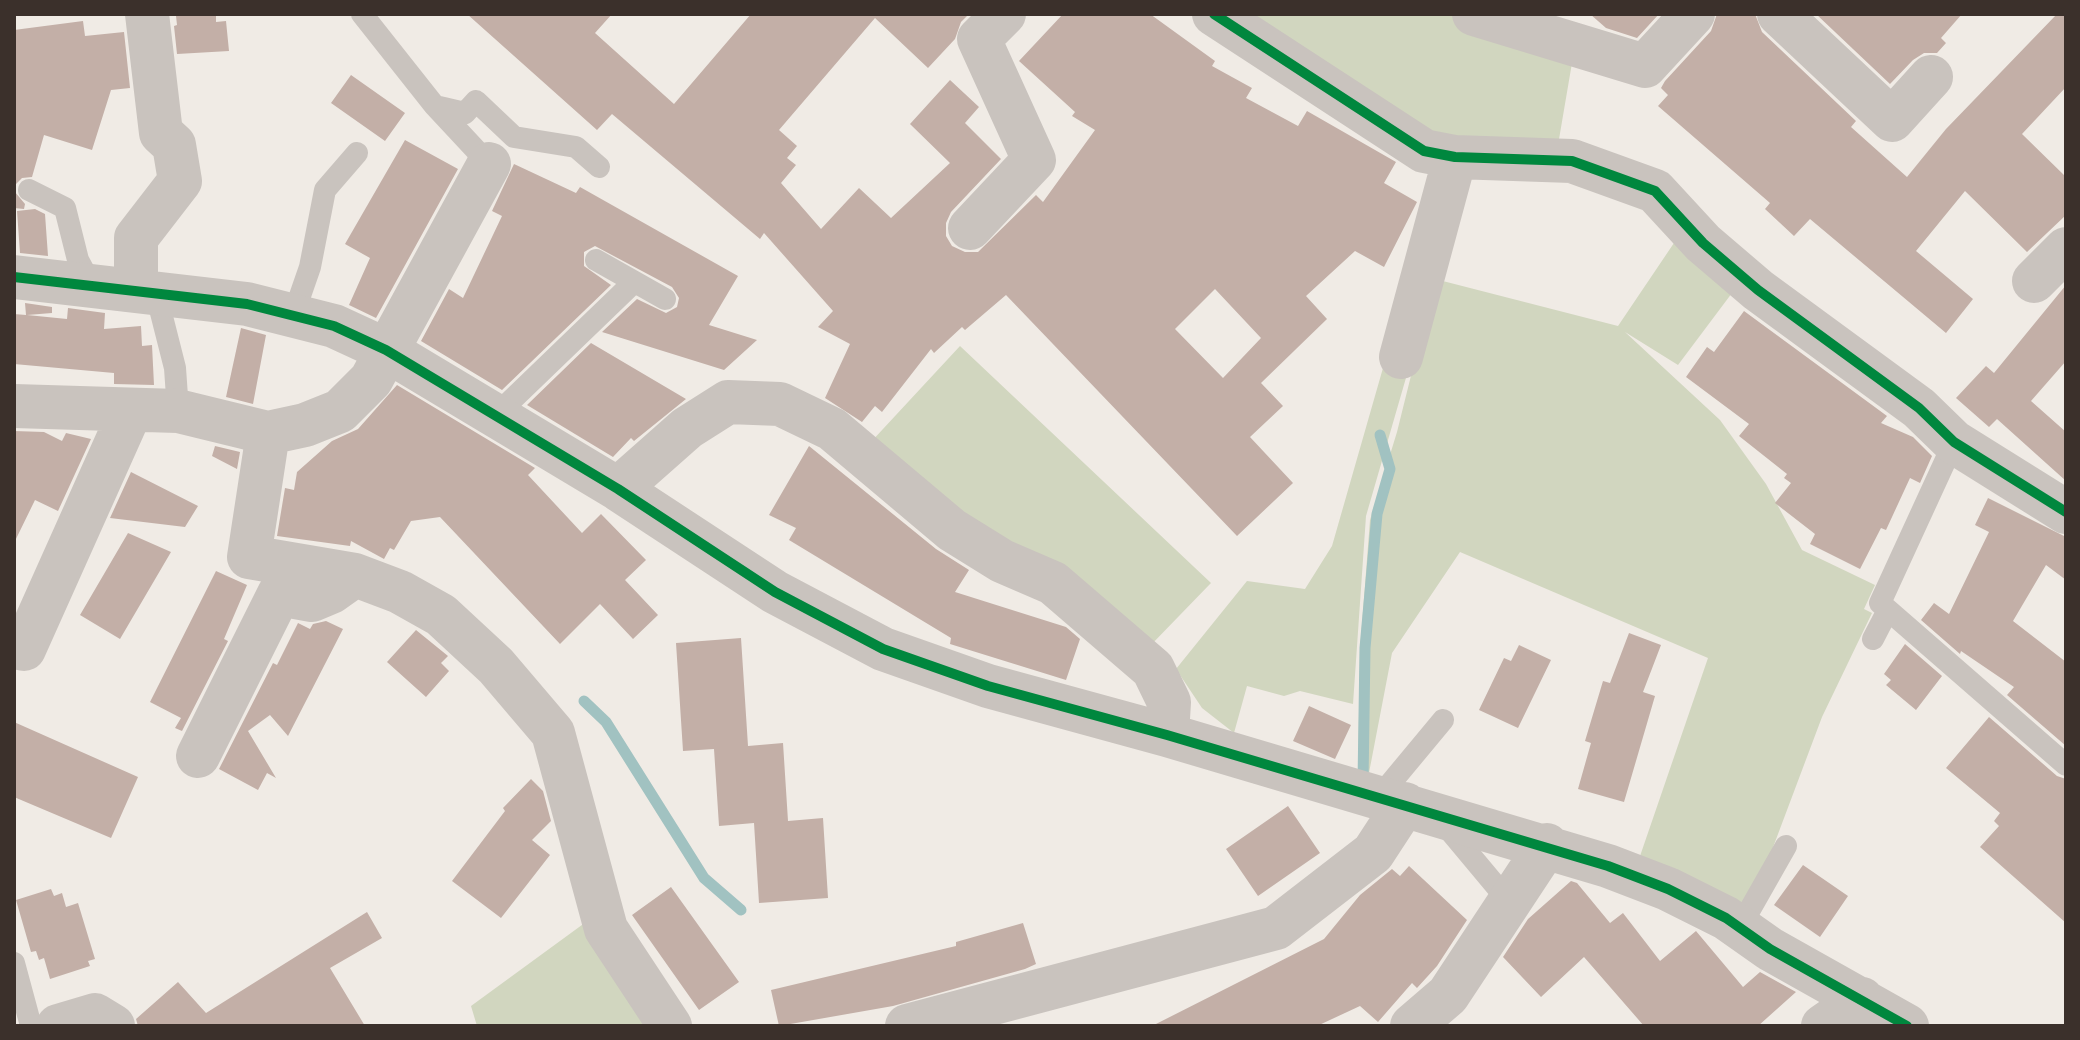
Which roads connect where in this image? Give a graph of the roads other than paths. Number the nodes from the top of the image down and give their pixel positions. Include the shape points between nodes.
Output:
1 (147, 14) edge
2 (362, 14) edge
3 (1004, 14) edge
4 (1214, 14) edge
5 (1474, 14) edge
6 (1693, 14) edge
7 (1779, 14) edge
8 (1931, 77) dead end
9 (434, 105) junction
10 (357, 153) dead end
11 (1455, 157) junction
12 (489, 164) joint
13 (599, 167) dead end
14 (29, 190) dead end
15 (970, 228) dead end
16 (2066, 249) edge
17 (596, 260) dead end
18 (14, 277) edge
19 (2034, 281) dead end
20 (634, 282) junction
21 (92, 286) junction
22 (146, 292) junction
23 (665, 299) dead end
24 (293, 316) junction
25 (386, 350) junction
26 (1401, 357) dead end
27 (14, 406) edge
28 (131, 410) junction
29 (178, 411) junction
30 (495, 416) junction
31 (268, 433) junction
32 (1954, 442) junction
33 (618, 489) junction
34 (2066, 512) edge
35 (355, 575) junction
36 (1888, 610) junction
37 (1873, 639) dead end
38 (14, 647) edge
39 (1443, 720) dead end
40 (1167, 735) junction
41 (198, 756) dead end
42 (2066, 765) edge
43 (1407, 805) junction
44 (1547, 845) junction
45 (1786, 846) dead end
46 (1511, 904) junction
47 (1740, 927) junction
48 (14, 963) edge
49 (1862, 999) junction
50 (980, 1017) edge
51 (31, 1026) edge
52 (58, 1026) edge
53 (113, 1026) edge
54 (670, 1026) edge
55 (907, 1026) edge
56 (1412, 1026) edge
57 (1823, 1026) edge
58 (1907, 1026) edge

1 - 22 street via 161,133 174,145 180,181 136,238
2 - 9 lane
3 - 15 street via 979,39 1034,160
4 - 11 street via 1424,151
5 - 6 street via 1645,66
7 - 8 street via 1892,120
9 - 12 lane
9 - 13 lane via 465,113 476,101 514,137 576,147
10 - 24 lane via 325,190 310,267
11 - 26 street
11 - 32 street via 1572,161 1655,191 1703,243 1758,290 1919,408
12 - 25 street
14 - 21 lane via 65,208 78,260
16 - 19 street
17 - 20 lane
18 - 21 street
20 - 23 lane
20 - 30 lane
21 - 22 street
22 - 24 street via 247,304
22 - 29 lane via 175,368
24 - 25 street via 334,326
25 - 30 street
25 - 31 street via 371,380 340,411
27 - 28 street
28 - 29 street
28 - 38 street via 24,649
29 - 31 street
30 - 33 street
31 - 35 street via 249,557
32 - 34 street
32 - 36 lane via 1880,603
33 - 40 street via 775,592 883,649 988,686
33 - 40 street via 687,428 728,402 780,404 832,429 952,530 1002,561 1053,583 1153,669 1169,702
35 - 41 street via 312,600 279,594
35 - 54 street via 441,615 496,666 553,733 606,929
36 - 37 lane
36 - 42 lane
39 - 43 lane
40 - 43 street
43 - 44 street
43 - 46 lane
43 - 50 street via 1373,853 1276,928
44 - 46 street
44 - 47 street via 1668,889
45 - 47 lane
46 - 56 street via 1448,995
47 - 49 street
48 - 51 lane
49 - 57 street
49 - 58 street
50 - 55 street
52 - 53 street via 95,1015

